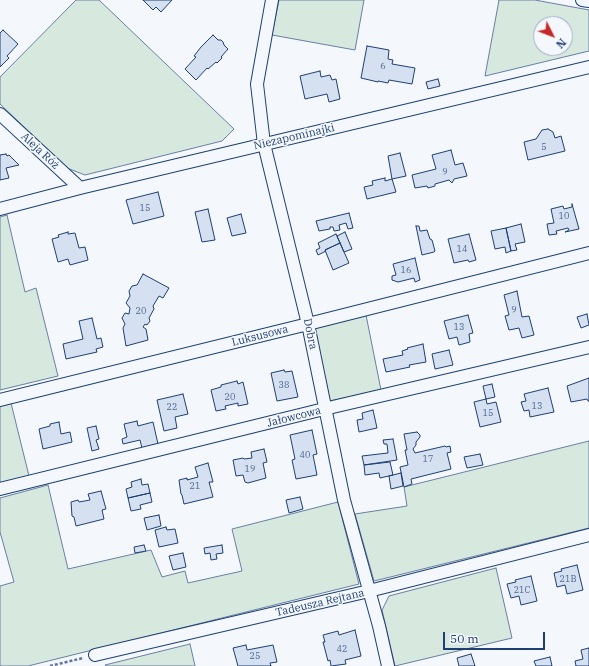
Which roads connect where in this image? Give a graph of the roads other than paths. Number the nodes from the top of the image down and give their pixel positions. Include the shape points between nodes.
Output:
1 (272, 0) edge
2 (582, 0) edge
3 (589, 1) edge
4 (589, 67) edge
5 (0, 114) edge
6 (264, 144) junction
7 (80, 188) junction
8 (0, 209) edge
9 (589, 253) edge
10 (308, 324) junction
11 (589, 347) edge
12 (0, 400) edge
13 (324, 409) junction
14 (0, 489) edge
15 (589, 535) edge
16 (369, 591) junction
17 (95, 655) road end
18 (388, 666) edge

1 - 6 street, Dobra via 257,84
2 - 3 street
4 - 6 street, Niezapominajki
5 - 7 street, Aleja Róż
6 - 7 street, Niezapominajki
6 - 10 street, Dobra
7 - 8 street, Niezapominajki
9 - 10 street, Luksusowa
10 - 12 street, Luksusowa
10 - 13 street, Dobra
11 - 13 street, Jałowcowa
13 - 14 street, Jałowcowa
13 - 16 street, Dobra via 344,500
15 - 16 street, Tadeusza Rejtana
16 - 17 street, Tadeusza Rejtana
16 - 18 street, Dobra

